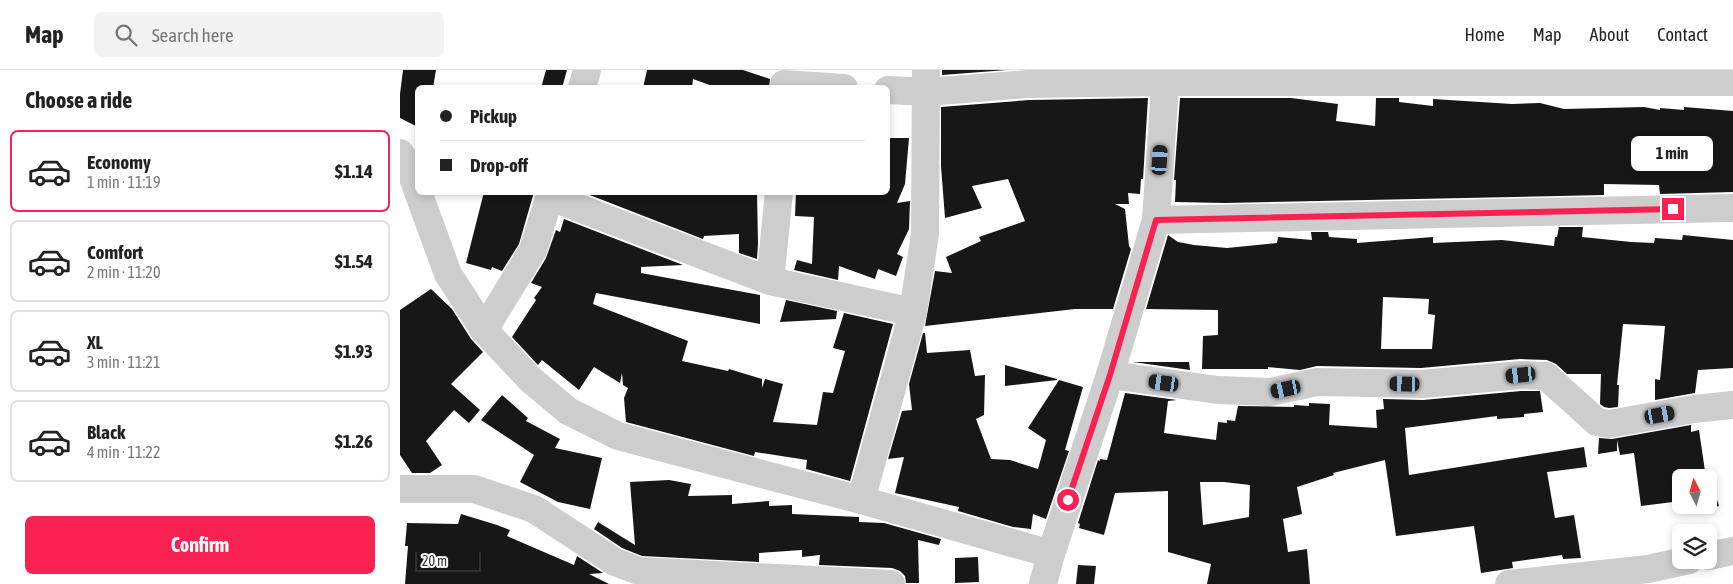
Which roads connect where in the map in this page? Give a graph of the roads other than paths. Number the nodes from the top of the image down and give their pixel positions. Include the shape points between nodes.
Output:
1 (587, 70) edge
2 (1166, 76) edge
3 (1028, 77) edge
4 (785, 80) edge
5 (926, 81) edge
6 (1733, 82) edge
7 (583, 85) edge
8 (822, 85) edge
9 (890, 90) edge
10 (400, 153) edge
11 (415, 184) edge
12 (419, 195) edge
13 (551, 195) edge
14 (779, 195) edge
15 (1733, 208) edge
16 (1156, 220) junction
17 (770, 281) junction
18 (914, 312) junction
19 (484, 330) junction
20 (1110, 375) junction
21 (1733, 405) edge
22 (400, 489) edge
23 (861, 500) junction
24 (1733, 551) edge
25 (1051, 554) junction
26 (1717, 554) edge
27 (1672, 567) edge
28 (1651, 576) edge
29 (891, 584) edge
30 (1044, 584) edge
31 (1509, 584) edge

1 - 7 street
2 - 3 street
2 - 6 street
2 - 16 street
3 - 5 street
4 - 8 street
5 - 9 street
5 - 18 street via 925,234
10 - 11 street
12 - 19 street via 448,274
13 - 17 street
13 - 19 street via 533,250
14 - 17 street
15 - 16 street
16 - 20 street
17 - 18 street
18 - 23 street
19 - 23 street via 530,379 568,411 618,436
20 - 21 street via 1218,390 1270,392 1318,382 1422,384 1521,375 1546,376 1597,422 1609,424
20 - 25 street
22 - 29 street via 474,489 534,509 615,562 639,571
23 - 25 street
24 - 26 street
25 - 30 street
27 - 28 street
28 - 31 street

